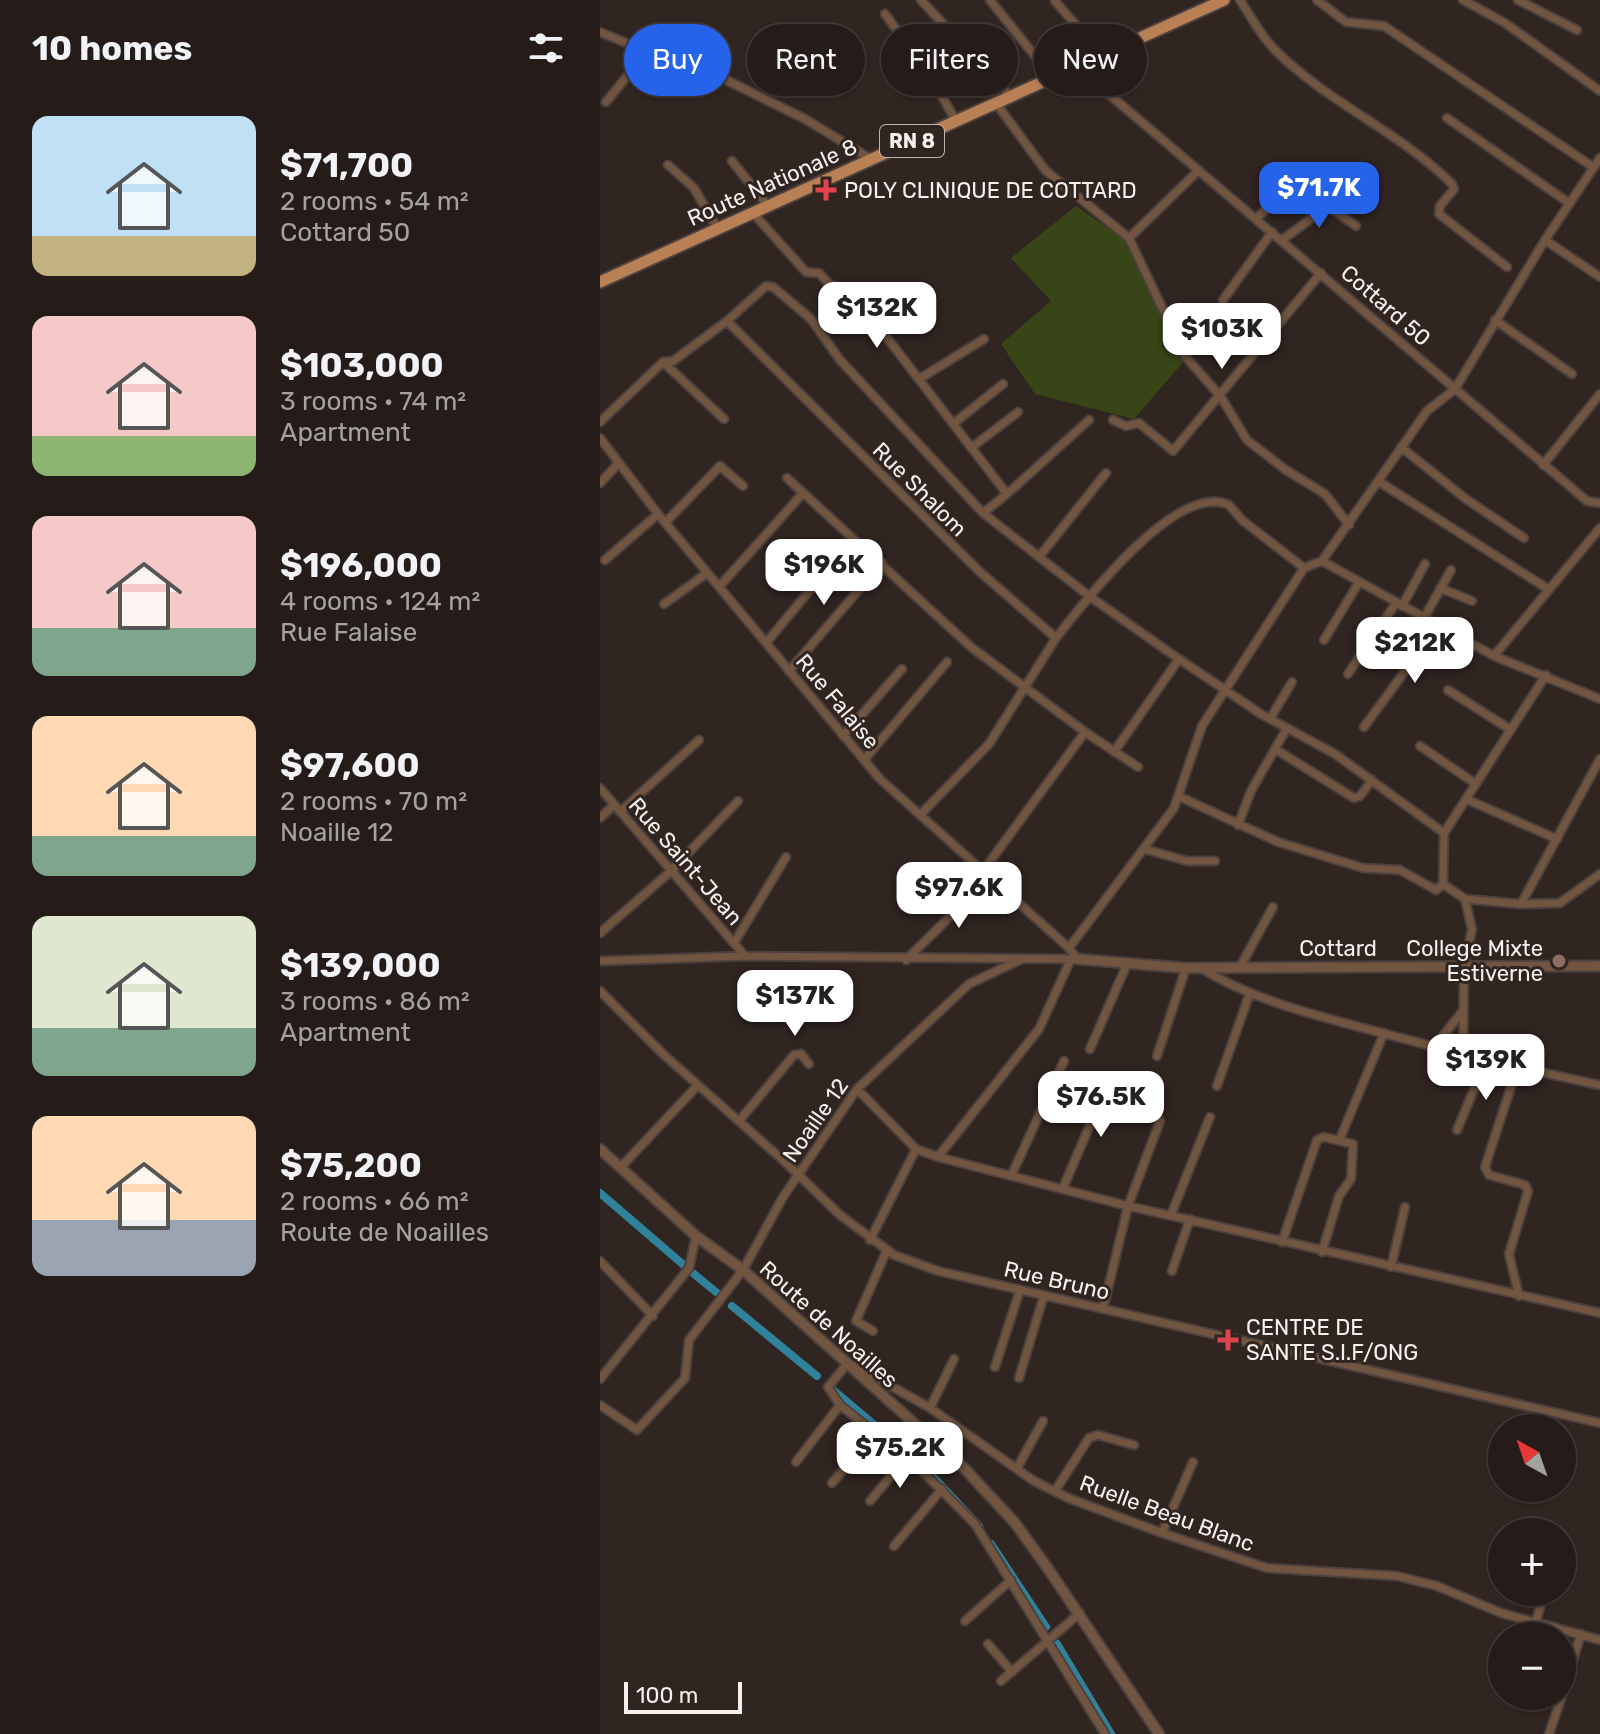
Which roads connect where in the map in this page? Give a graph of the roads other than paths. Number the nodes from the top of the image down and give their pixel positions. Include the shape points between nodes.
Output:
1 (921, 0) edge
2 (990, 0) edge
3 (1224, 0) edge
4 (1240, 0) edge
5 (1317, 0) edge
6 (1463, 0) edge
7 (1518, 0) edge
8 (1055, 1) edge
9 (885, 14) dead end
10 (943, 24) edge
11 (1075, 24) edge
12 (1577, 30) dead end
13 (600, 32) edge
14 (1147, 35) edge
15 (624, 42) edge
16 (1034, 55) edge
17 (624, 80) edge
18 (731, 82) edge
19 (1600, 91) edge
20 (1010, 96) edge
21 (1111, 96) edge
22 (606, 102) dead end
23 (996, 103) junction
24 (1447, 118) dead end
25 (956, 121) junction
26 (1600, 158) edge
27 (871, 159) junction
28 (732, 161) dead end
29 (668, 165) dead end
30 (1593, 167) junction
31 (1199, 170) junction
32 (1304, 195) dead end
33 (1569, 203) junction
34 (767, 205) junction
35 (752, 212) junction
36 (1257, 218) junction
37 (1356, 226) dead end
38 (717, 228) junction
39 (1272, 232) junction
40 (1129, 238) junction
41 (1282, 240) junction
42 (1545, 240) junction
43 (1507, 267) dead end
44 (1321, 273) junction
45 (1600, 277) edge
46 (600, 282) edge
47 (1223, 300) dead end
48 (1495, 320) junction
49 (727, 321) junction
50 (984, 339) dead end
51 (663, 362) junction
52 (1572, 374) dead end
53 (919, 379) junction
54 (1003, 384) dead end
55 (1455, 389) junction
56 (1600, 394) edge
57 (1221, 397) junction
58 (1018, 412) dead end
59 (724, 419) dead end
60 (1089, 420) dead end
61 (1113, 420) dead end
62 (600, 422) edge
63 (953, 424) junction
64 (600, 438) edge
65 (1401, 447) junction
66 (971, 448) junction
67 (619, 463) junction
68 (1543, 465) junction
69 (1106, 473) dead end
70 (787, 478) dead end
71 (1378, 481) junction
72 (600, 483) edge
73 (743, 486) dead end
74 (803, 493) junction
75 (1007, 494) junction
76 (1600, 503) edge
77 (983, 513) junction
78 (658, 514) junction
79 (665, 523) junction
80 (1349, 525) junction
81 (1600, 528) edge
82 (1524, 538) dead end
83 (1039, 557) junction
84 (605, 560) dead end
85 (1322, 561) junction
86 (882, 563) junction
87 (1425, 564) dead end
88 (1304, 568) junction
89 (1451, 570) dead end
90 (707, 573) junction
91 (820, 578) dead end
92 (1359, 582) junction
93 (719, 587) junction
94 (1440, 588) junction
95 (1548, 589) junction
96 (1089, 596) junction
97 (1472, 601) dead end
98 (664, 604) dead end
99 (1399, 604) junction
100 (1424, 618) junction
101 (1435, 624) junction
102 (1056, 638) junction
103 (1324, 640) dead end
104 (766, 643) junction
105 (1494, 656) junction
106 (1179, 659) junction
107 (947, 662) dead end
108 (902, 669) dead end
109 (789, 671) junction
110 (1348, 674) dead end
111 (1546, 675) junction
112 (1292, 682) dead end
113 (1224, 687) junction
114 (1026, 688) junction
115 (1448, 690) dead end
116 (1600, 699) edge
117 (1270, 719) junction
118 (1364, 727) dead end
119 (1287, 728) junction
120 (1511, 730) junction
121 (1085, 732) junction
122 (843, 736) junction
123 (699, 740) dead end
124 (1420, 746) dead end
125 (1275, 749) junction
126 (1114, 752) junction
127 (1600, 759) edge
128 (864, 760) junction
129 (1138, 767) dead end
130 (1591, 774) junction
131 (1600, 778) edge
132 (1372, 780) junction
133 (1476, 784) junction
134 (600, 788) edge
135 (1178, 796) junction
136 (1466, 799) junction
137 (738, 801) dead end
138 (617, 809) junction
139 (920, 815) junction
140 (600, 818) edge
141 (1238, 825) junction
142 (1444, 833) junction
143 (1557, 839) junction
144 (1144, 849) junction
145 (786, 857) dead end
146 (1215, 861) dead end
147 (671, 871) junction
148 (983, 871) junction
149 (1600, 874) edge
150 (990, 877) junction
151 (1443, 884) junction
152 (1465, 899) junction
153 (1521, 904) junction
154 (1273, 907) dead end
155 (600, 933) edge
156 (734, 943) junction
157 (1069, 948) junction
158 (745, 956) junction
159 (1022, 959) junction
160 (1074, 959) junction
161 (906, 960) junction
162 (600, 961) edge
163 (1127, 964) junction
164 (1600, 966) edge
165 (1240, 967) junction
166 (1464, 967) junction
167 (1186, 968) junction
168 (1200, 968) junction
169 (600, 991) edge
170 (1250, 993) junction
171 (1462, 1012) junction
172 (1384, 1033) junction
173 (1434, 1047) junction
174 (1090, 1049) dead end
175 (1463, 1055) junction
176 (1157, 1056) dead end
177 (1064, 1061) dead end
178 (1486, 1061) junction
179 (809, 1064) dead end
180 (1517, 1068) junction
181 (1110, 1078) dead end
182 (698, 1085) junction
183 (1600, 1085) edge
184 (1217, 1086) dead end
185 (857, 1089) junction
186 (1210, 1117) dead end
187 (739, 1121) junction
188 (1160, 1121) dead end
189 (1457, 1130) dead end
190 (1339, 1141) junction
191 (600, 1149) edge
192 (916, 1149) junction
193 (938, 1157) junction
194 (621, 1167) junction
195 (799, 1174) junction
196 (1012, 1174) junction
197 (1063, 1188) junction
198 (1128, 1206) junction
199 (1405, 1207) dead end
200 (1171, 1215) junction
201 (1190, 1219) junction
202 (696, 1236) junction
203 (870, 1240) junction
204 (1282, 1242) junction
205 (887, 1250) junction
206 (1322, 1252) junction
207 (600, 1261) edge
208 (1391, 1267) junction
209 (743, 1270) junction
210 (1172, 1271) dead end
211 (1020, 1290) junction
212 (1044, 1295) junction
213 (1519, 1296) junction
214 (1103, 1309) junction
215 (1600, 1313) edge
216 (653, 1316) junction
217 (873, 1331) dead end
218 (954, 1359) dead end
219 (846, 1362) junction
220 (995, 1367) dead end
221 (1019, 1378) dead end
222 (600, 1379) edge
223 (600, 1405) edge
224 (840, 1405) junction
225 (930, 1408) junction
226 (1043, 1421) dead end
227 (1600, 1423) edge
228 (875, 1434) junction
229 (1134, 1445) dead end
230 (906, 1458) junction
231 (796, 1462) dead end
232 (1193, 1462) dead end
233 (1017, 1468) junction
234 (832, 1483) dead end
235 (942, 1489) junction
236 (1055, 1491) junction
237 (870, 1501) dead end
238 (1162, 1533) junction
239 (894, 1546) dead end
240 (1011, 1580) junction
241 (1540, 1606) edge
242 (1080, 1613) junction
243 (965, 1621) dead end
244 (1536, 1622) joint
245 (1576, 1633) edge
246 (1581, 1634) junction
247 (1047, 1640) junction
248 (1600, 1640) edge
249 (988, 1644) dead end
250 (1576, 1650) edge
251 (1012, 1672) junction
252 (1001, 1681) dead end
253 (1557, 1710) edge
254 (1105, 1734) edge
255 (1159, 1734) edge
256 (1549, 1734) edge

1 - 10 street
2 - 16 street
3 - 14 main road, Route Nationale 8 / RN 8
4 - 43 street via 1274,49 1306,77 1448,179 1454,189 1439,214
5 - 30 street via 1346,22 1384,26
6 - 19 street via 1505,23
7 - 12 street
8 - 11 street
9 - 25 street
13 - 15 street
17 - 22 street
18 - 27 street
20 - 23 main road, Route Nationale 8 / RN 8
21 - 31 street, Cottard 50
23 - 25 main road, Route Nationale 8 / RN 8
23 - 40 street via 1045,170
24 - 33 street
25 - 27 main road, Route Nationale 8 / RN 8
26 - 30 street
27 - 34 main road, Route Nationale 8 / RN 8
28 - 34 street
29 - 38 street via 694,188
30 - 33 street
31 - 36 street, Cottard 50
31 - 40 street
32 - 36 street via 1289,187
33 - 42 street
34 - 35 main road, Route Nationale 8 / RN 8
35 - 38 main road, Route Nationale 8 / RN 8
35 - 53 street via 806,272 848,289
36 - 39 street, Cottard 50
37 - 41 street via 1328,206
38 - 46 main road, Route Nationale 8 / RN 8
39 - 41 street, Cottard 50
39 - 47 street
40 - 57 street via 1185,356
41 - 44 street, Cottard 50
42 - 45 street
42 - 48 street
44 - 55 street, Cottard 50
44 - 57 street
48 - 52 street
48 - 55 street
49 - 51 street via 673,361
49 - 77 street via 768,285 811,319 840,360
49 - 102 street, Rue Shalom via 980,572
50 - 53 street
51 - 59 street
51 - 62 street
53 - 63 street
54 - 63 street
55 - 65 street via 1427,411
55 - 68 street, Cottard 50
56 - 68 street
57 - 61 street via 1173,451 1139,423 1123,426
57 - 80 street via 1247,440 1325,494
58 - 66 street
60 - 75 street
63 - 66 street
64 - 67 street, Rue Falaise
65 - 71 street
65 - 82 street
66 - 75 street
67 - 72 street
67 - 78 street, Rue Falaise
68 - 76 street, Cottard 50 via 1587,501
69 - 83 street
70 - 74 street
71 - 80 street
71 - 95 street
73 - 79 street via 720,466
74 - 86 street
74 - 93 street
75 - 77 street
77 - 83 street
78 - 79 street, Rue Falaise
78 - 84 street
79 - 90 street, Rue Falaise
80 - 85 street
81 - 95 street
83 - 96 street
85 - 88 street
85 - 92 street
86 - 109 street
86 - 114 street via 971,647
87 - 99 street
88 - 96 street via 1229,505 1204,502 1136,545
88 - 113 street
89 - 94 street
90 - 93 street, Rue Falaise
90 - 98 street
91 - 104 street
92 - 99 street
92 - 103 street
93 - 104 street, Rue Falaise
94 - 97 street
94 - 100 street
95 - 105 street
96 - 102 street
96 - 106 street
99 - 100 street
99 - 110 street
100 - 101 street
101 - 105 street
101 - 118 street
102 - 114 street
104 - 109 street, Rue Falaise
105 - 111 street
106 - 113 street
106 - 126 street
107 - 128 street
108 - 122 street
109 - 122 street, Rue Falaise
111 - 116 street
111 - 120 street
112 - 117 street
113 - 117 street
113 - 135 street via 1202,726
114 - 121 street
114 - 139 street via 989,744
115 - 120 street
117 - 119 street
119 - 125 street
119 - 132 street
120 - 133 street
121 - 126 street
121 - 148 street
122 - 128 street, Rue Falaise
123 - 138 street
124 - 133 street
125 - 132 street via 1354,798
125 - 141 street
126 - 129 street
127 - 130 street
128 - 139 street, Rue Falaise
130 - 131 street
130 - 143 street
132 - 142 street
133 - 136 street
134 - 138 street, Rue Saint-Jean
135 - 141 street
135 - 144 street
136 - 142 street
136 - 143 street
137 - 147 street
138 - 140 street
138 - 147 street, Rue Saint-Jean
139 - 148 street, Rue Falaise
141 - 151 street via 1363,868 1400,870 1436,890
142 - 151 street
143 - 153 street
144 - 146 street via 1187,861
144 - 157 street
145 - 156 street
147 - 155 street
147 - 156 street, Rue Saint-Jean
148 - 150 street, Rue Falaise
149 - 153 street via 1565,901
150 - 157 street, Rue Falaise
150 - 161 street
151 - 152 street
152 - 153 street
152 - 166 street via 1472,929
154 - 165 street
156 - 158 street, Rue Saint-Jean
157 - 160 street, Rue Falaise
158 - 161 street
158 - 162 street
159 - 160 street
159 - 161 street
159 - 185 street, Noaille 12 via 969,984
160 - 163 street, Cottard
160 - 193 street via 1039,1029
163 - 167 street, Cottard
163 - 174 street
164 - 166 street, Cottard
165 - 166 street, Cottard
165 - 168 street, Cottard
166 - 171 street
167 - 168 street, Cottard
167 - 176 street
168 - 170 street
169 - 182 street, Rue Bruno
170 - 172 street
170 - 184 street
171 - 173 street
171 - 175 street
172 - 173 street
172 - 190 street
173 - 175 street
175 - 178 street
177 - 196 street
178 - 180 street
178 - 189 street
179 - 187 street via 801,1054 794,1055
180 - 183 street
180 - 213 street via 1485,1167 1489,1175 1525,1185 1528,1191 1509,1254
181 - 197 street
182 - 187 street, Rue Bruno
182 - 194 street
185 - 192 street
185 - 195 street, Noaille 12
186 - 200 street
187 - 195 street, Rue Bruno
188 - 198 street
190 - 204 street via 1324,1137 1314,1144
190 - 206 street via 1354,1145 1351,1179 1339,1196
191 - 194 street, Route de Noailles
192 - 193 street
192 - 203 street
193 - 196 street
194 - 202 street, Route de Noailles
195 - 203 street, Rue Bruno
195 - 209 street, Noaille 12
196 - 197 street
197 - 198 street
198 - 200 street
198 - 214 street
199 - 208 street
200 - 201 street
201 - 204 street
201 - 210 street
202 - 209 street, Route de Noailles
202 - 216 street via 689,1268
203 - 205 street, Rue Bruno
204 - 206 street
205 - 211 street, Rue Bruno via 938,1271
205 - 217 street via 856,1321
206 - 208 street
207 - 216 street
208 - 213 street
209 - 219 street, Route de Noailles
209 - 223 street, Noaille 12 via 689,1340 685,1378 637,1430
211 - 212 street, Rue Bruno
211 - 220 street
212 - 214 street, Rue Bruno
212 - 221 street
213 - 215 street
214 - 227 street, Rue Bruno
216 - 222 street
218 - 225 street
219 - 224 street via 828,1387
219 - 225 street, Ruelle Beau Blanc
219 - 242 street, Route de Noailles via 964,1468
224 - 228 street
224 - 231 street
225 - 233 street, Ruelle Beau Blanc
226 - 233 street
228 - 230 street
228 - 234 street
229 - 236 street via 1098,1435 1089,1438
230 - 235 street
230 - 237 street
232 - 238 street
233 - 236 street, Ruelle Beau Blanc
235 - 239 street
235 - 240 street via 975,1524
236 - 238 street, Ruelle Beau Blanc
238 - 244 street, Ruelle Beau Blanc via 1267,1568 1397,1576
240 - 243 street
240 - 247 street
241 - 244 street
242 - 247 street
242 - 255 street, Route de Noailles
245 - 246 street, Ruelle Beau Blanc
246 - 248 street, Ruelle Beau Blanc
246 - 250 street
247 - 251 street
247 - 254 street
249 - 251 street
251 - 252 street
253 - 256 street

